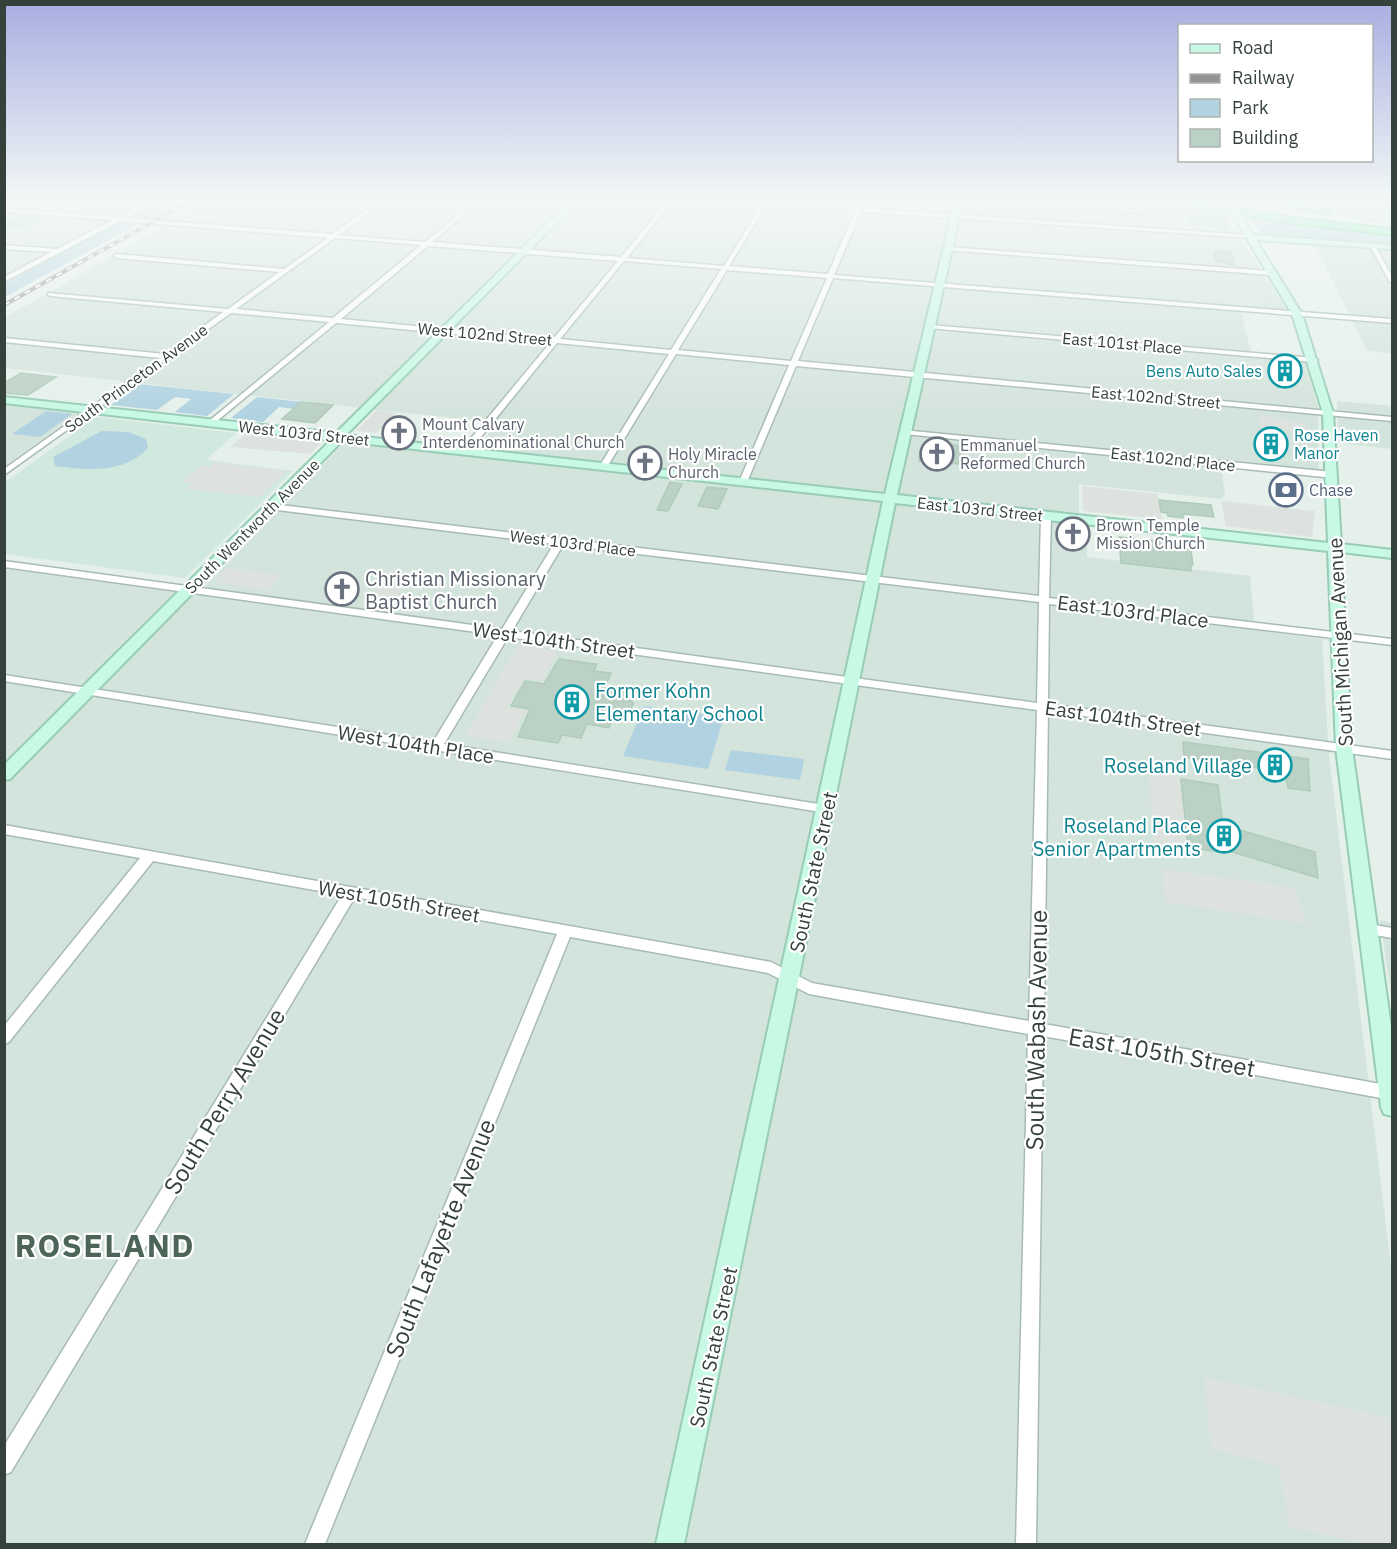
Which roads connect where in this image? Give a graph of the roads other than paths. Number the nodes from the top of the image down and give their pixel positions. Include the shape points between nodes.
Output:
1 (19, 272) edge
2 (283, 272) edge
3 (392, 272) edge
4 (501, 272) edge
5 (612, 272) edge
6 (722, 272) edge
7 (781, 272) edge
8 (832, 272) edge
9 (942, 272) edge
10 (1261, 272) edge
11 (1271, 273) joint
12 (830, 276) junction
13 (4, 280) edge
14 (940, 285) junction
15 (50, 294) dead end
16 (230, 310) junction
17 (1297, 314) junction
18 (335, 320) junction
19 (1392, 321) edge
20 (930, 327) junction
21 (443, 330) junction
22 (4, 340) edge
23 (557, 341) junction
24 (673, 352) junction
25 (166, 356) junction
26 (1314, 360) junction
27 (793, 363) junction
28 (919, 375) junction
29 (4, 400) edge
30 (91, 409) junction
31 (1328, 413) junction
32 (1392, 419) edge
33 (212, 423) junction
34 (905, 432) junction
35 (338, 437) junction
36 (465, 451) junction
37 (603, 467) junction
38 (4, 473) edge
39 (1333, 475) junction
40 (743, 482) junction
41 (890, 499) junction
42 (272, 507) junction
43 (1046, 516) junction
44 (560, 542) junction
45 (1335, 548) junction
46 (1392, 555) edge
47 (4, 564) edge
48 (873, 581) junction
49 (190, 589) junction
50 (1043, 601) junction
51 (506, 633) junction
52 (1338, 635) junction
53 (1392, 642) edge
54 (4, 678) edge
55 (853, 681) junction
56 (88, 691) junction
57 (1041, 707) junction
58 (436, 747) junction
59 (1344, 748) junction
60 (1392, 755) edge
61 (4, 775) edge
62 (827, 809) junction
63 (4, 829) edge
64 (150, 855) junction
65 (351, 892) junction
66 (1369, 929) junction
67 (565, 931) junction
68 (1392, 933) edge
69 (791, 978) junction
70 (1036, 1029) junction
71 (4, 1038) edge
72 (1392, 1098) edge
73 (4, 1465) edge
74 (315, 1545) edge
75 (670, 1545) edge
76 (1026, 1545) edge

1 - 13 street
2 - 16 street, South Princeton Avenue
3 - 18 street
4 - 21 street, South Wentworth Avenue
5 - 23 street
6 - 24 street
7 - 12 street
8 - 12 street
9 - 14 street, South State Street
10 - 11 street
11 - 17 street, South Michigan Avenue
12 - 14 street
12 - 27 street
14 - 17 street
14 - 20 street, South State Street
15 - 16 street, West 102nd Street
16 - 18 street, West 102nd Street
16 - 25 street, South Princeton Avenue
17 - 19 street
17 - 26 street, South Michigan Avenue
18 - 21 street, West 102nd Street
18 - 33 street
20 - 26 street, East 101st Place
20 - 28 street, South State Street
21 - 23 street, West 102nd Street
21 - 35 street, South Wentworth Avenue
22 - 25 street
23 - 24 street, West 102nd Street
23 - 36 street
24 - 27 street, West 102nd Street
24 - 37 street
25 - 30 street, South Princeton Avenue
26 - 31 street, South Michigan Avenue
27 - 28 street, West 102nd Street
27 - 40 street
28 - 31 street, East 102nd Street
28 - 34 street, South State Street
29 - 30 street, West 103rd Street
30 - 33 street, West 103rd Street
30 - 38 street, South Princeton Avenue
31 - 32 street, East 102nd Street
31 - 39 street, South Michigan Avenue
33 - 35 street, West 103rd Street
34 - 39 street, East 102nd Place
34 - 41 street, South State Street
35 - 36 street, West 103rd Street
35 - 42 street, South Wentworth Avenue
36 - 37 street, West 103rd Street
37 - 40 street, West 103rd Street
39 - 45 street, South Michigan Avenue
40 - 41 street, West 103rd Street
41 - 43 street, East 103rd Street
41 - 48 street, South State Street
42 - 44 street, West 103rd Place
42 - 49 street, South Wentworth Avenue
43 - 45 street, East 103rd Street
43 - 50 street, South Wabash Avenue
44 - 48 street, West 103rd Place
44 - 51 street
45 - 46 street, East 103rd Street
45 - 52 street, South Michigan Avenue
47 - 49 street, West 104th Street
48 - 50 street, East 103rd Place
48 - 55 street, South State Street
49 - 51 street, West 104th Street
49 - 56 street, South Wentworth Avenue
50 - 52 street, East 103rd Place
50 - 57 street, South Wabash Avenue
51 - 55 street, West 104th Street
51 - 58 street
52 - 53 street, East 103rd Place
52 - 59 street, South Michigan Avenue
54 - 56 street, West 104th Place
55 - 57 street, East 104th Street
55 - 62 street, South State Street
56 - 58 street, West 104th Place
56 - 61 street, South Wentworth Avenue
57 - 59 street, East 104th Street
57 - 70 street, South Wabash Avenue
58 - 62 street, West 104th Place
59 - 60 street, East 104th Street
59 - 66 street, South Michigan Avenue
62 - 69 street, South State Street
63 - 64 street, West 105th Street
64 - 65 street, West 105th Street
64 - 71 street
65 - 67 street, West 105th Street
65 - 73 street, South Perry Avenue
66 - 68 street
66 - 72 street, South Michigan Avenue
67 - 69 street, West 105th Street via 774,969
67 - 74 street, South Lafayette Avenue
69 - 70 street, East 105th Street via 809,988
69 - 75 street, South State Street
70 - 72 street, East 105th Street
70 - 76 street, South Wabash Avenue

